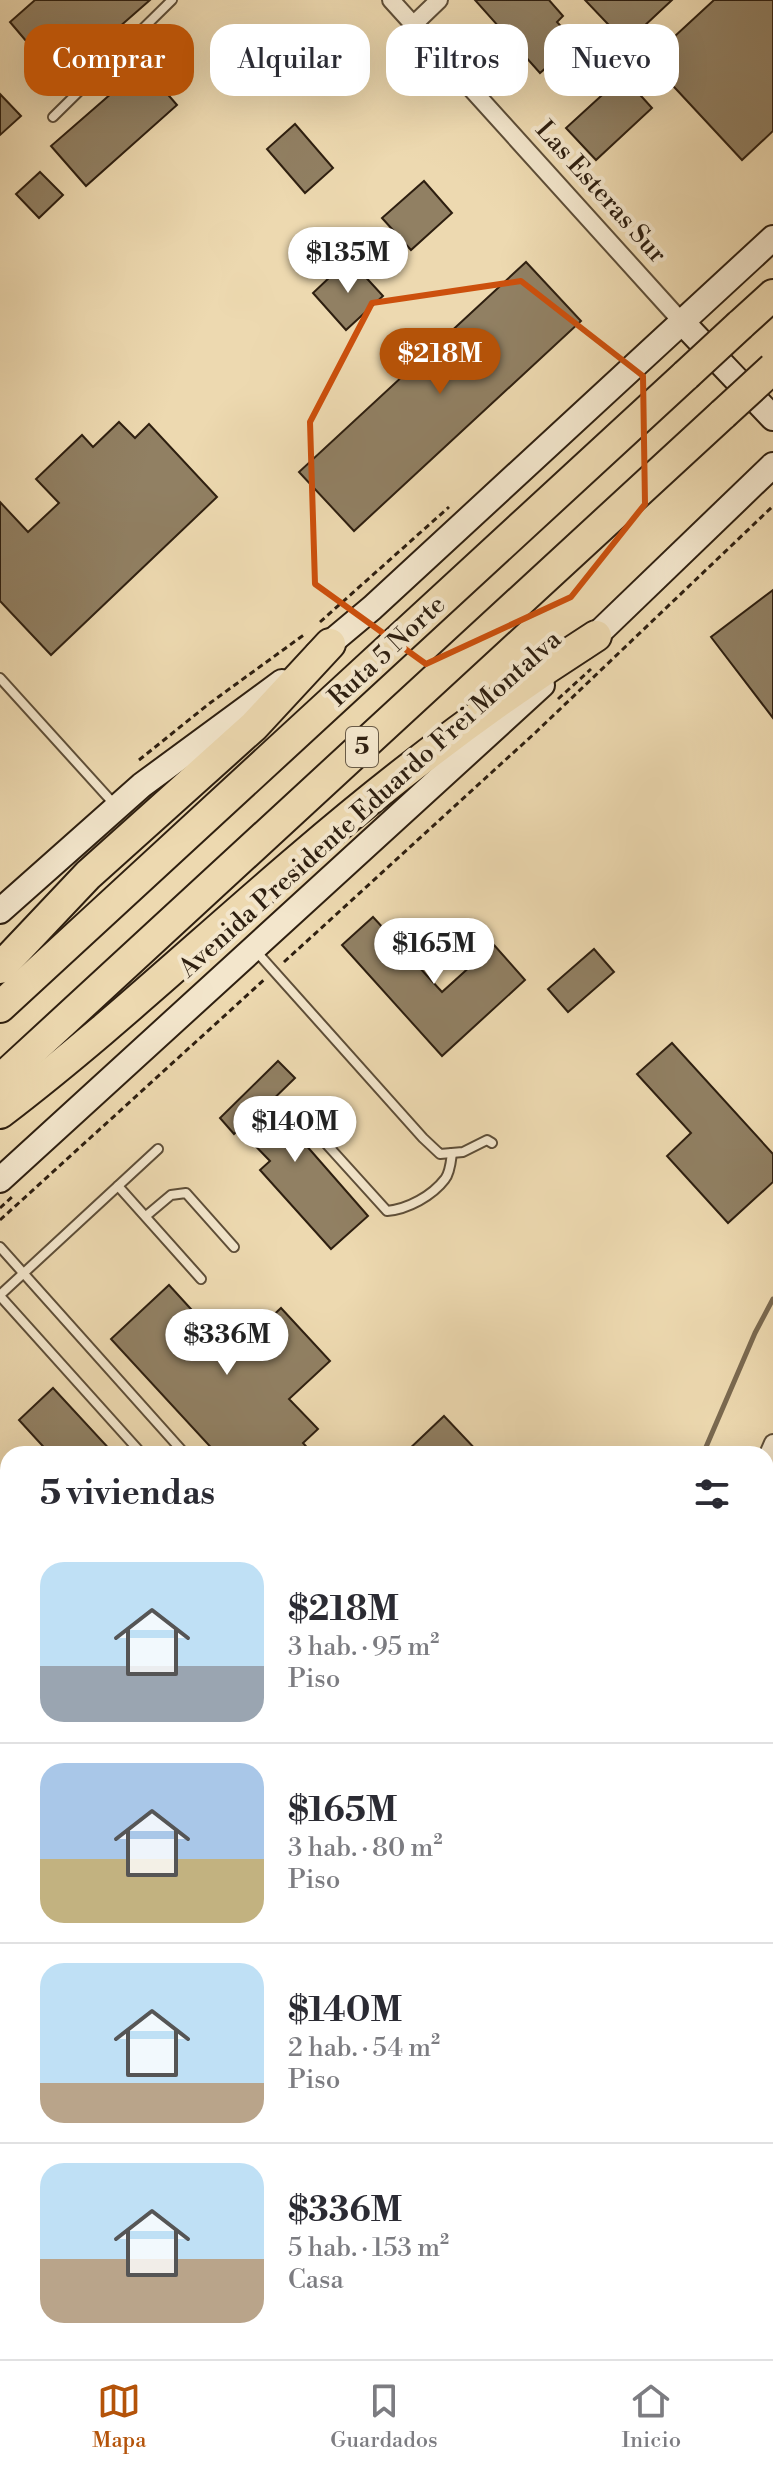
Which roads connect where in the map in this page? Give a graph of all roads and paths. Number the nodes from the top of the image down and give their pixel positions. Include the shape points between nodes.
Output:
1 (172, 0) edge
2 (391, 0) edge
3 (439, 0) edge
4 (410, 24) edge
5 (414, 24) edge
6 (476, 96) edge
7 (53, 117) dead end
8 (773, 238) edge
9 (773, 295) edge
10 (682, 322) junction
11 (773, 368) edge
12 (773, 418) edge
13 (773, 465) edge
14 (454, 505) dead end
15 (773, 506) edge
16 (316, 634) junction
17 (596, 636) junction
18 (295, 649) dead end
19 (0, 678) edge
20 (209, 712) dead end
21 (145, 763) dead end
22 (134, 764) dead end
23 (116, 806) junction
24 (0, 911) edge
25 (254, 948) junction
26 (0, 968) edge
27 (274, 971) junction
28 (0, 1007) edge
29 (0, 1080) edge
30 (0, 1113) edge
31 (311, 1127) dead end
32 (492, 1143) dead end
33 (158, 1149) dead end
34 (452, 1153) junction
35 (0, 1180) edge
36 (118, 1186) junction
37 (146, 1216) junction
38 (0, 1220) edge
39 (0, 1247) edge
40 (234, 1247) dead end
41 (23, 1275) junction
42 (201, 1279) dead end
43 (0, 1296) edge
44 (135, 1446) edge
45 (178, 1446) edge

1 - 7 lane
2 - 4 street, Las Esteras Sur
3 - 5 street
6 - 10 street, Las Esteras Sur
8 - 10 main road
9 - 28 highway, Ruta 5 Norte / 5, bridge
10 - 12 main road, Las Esteras Sur
10 - 16 main road
11 - 29 highway, Ruta 5 Norte / 5, bridge
13 - 17 main road, Avenida Presidente Eduardo Frei Montalva
14 - 16 path
15 - 27 path
16 - 18 path
16 - 22 path via 210,703
16 - 23 main road
16 - 26 highway via 254,726 97,866
17 - 25 main road, Avenida Presidente Eduardo Frei Montalva
17 - 30 highway via 412,765 81,1050
19 - 23 lane
20 - 21 path
23 - 24 main road
25 - 27 lane
25 - 35 main road, Avenida Presidente Eduardo Frei Montalva
27 - 34 lane via 423,1138 440,1154
27 - 38 path
31 - 34 lane via 387,1211 420,1201 447,1178
32 - 34 lane via 487,1140
33 - 36 lane
36 - 37 lane
36 - 41 lane
37 - 40 lane via 171,1195 186,1193
37 - 42 lane
39 - 41 lane
41 - 43 lane
41 - 45 lane
43 - 44 lane

